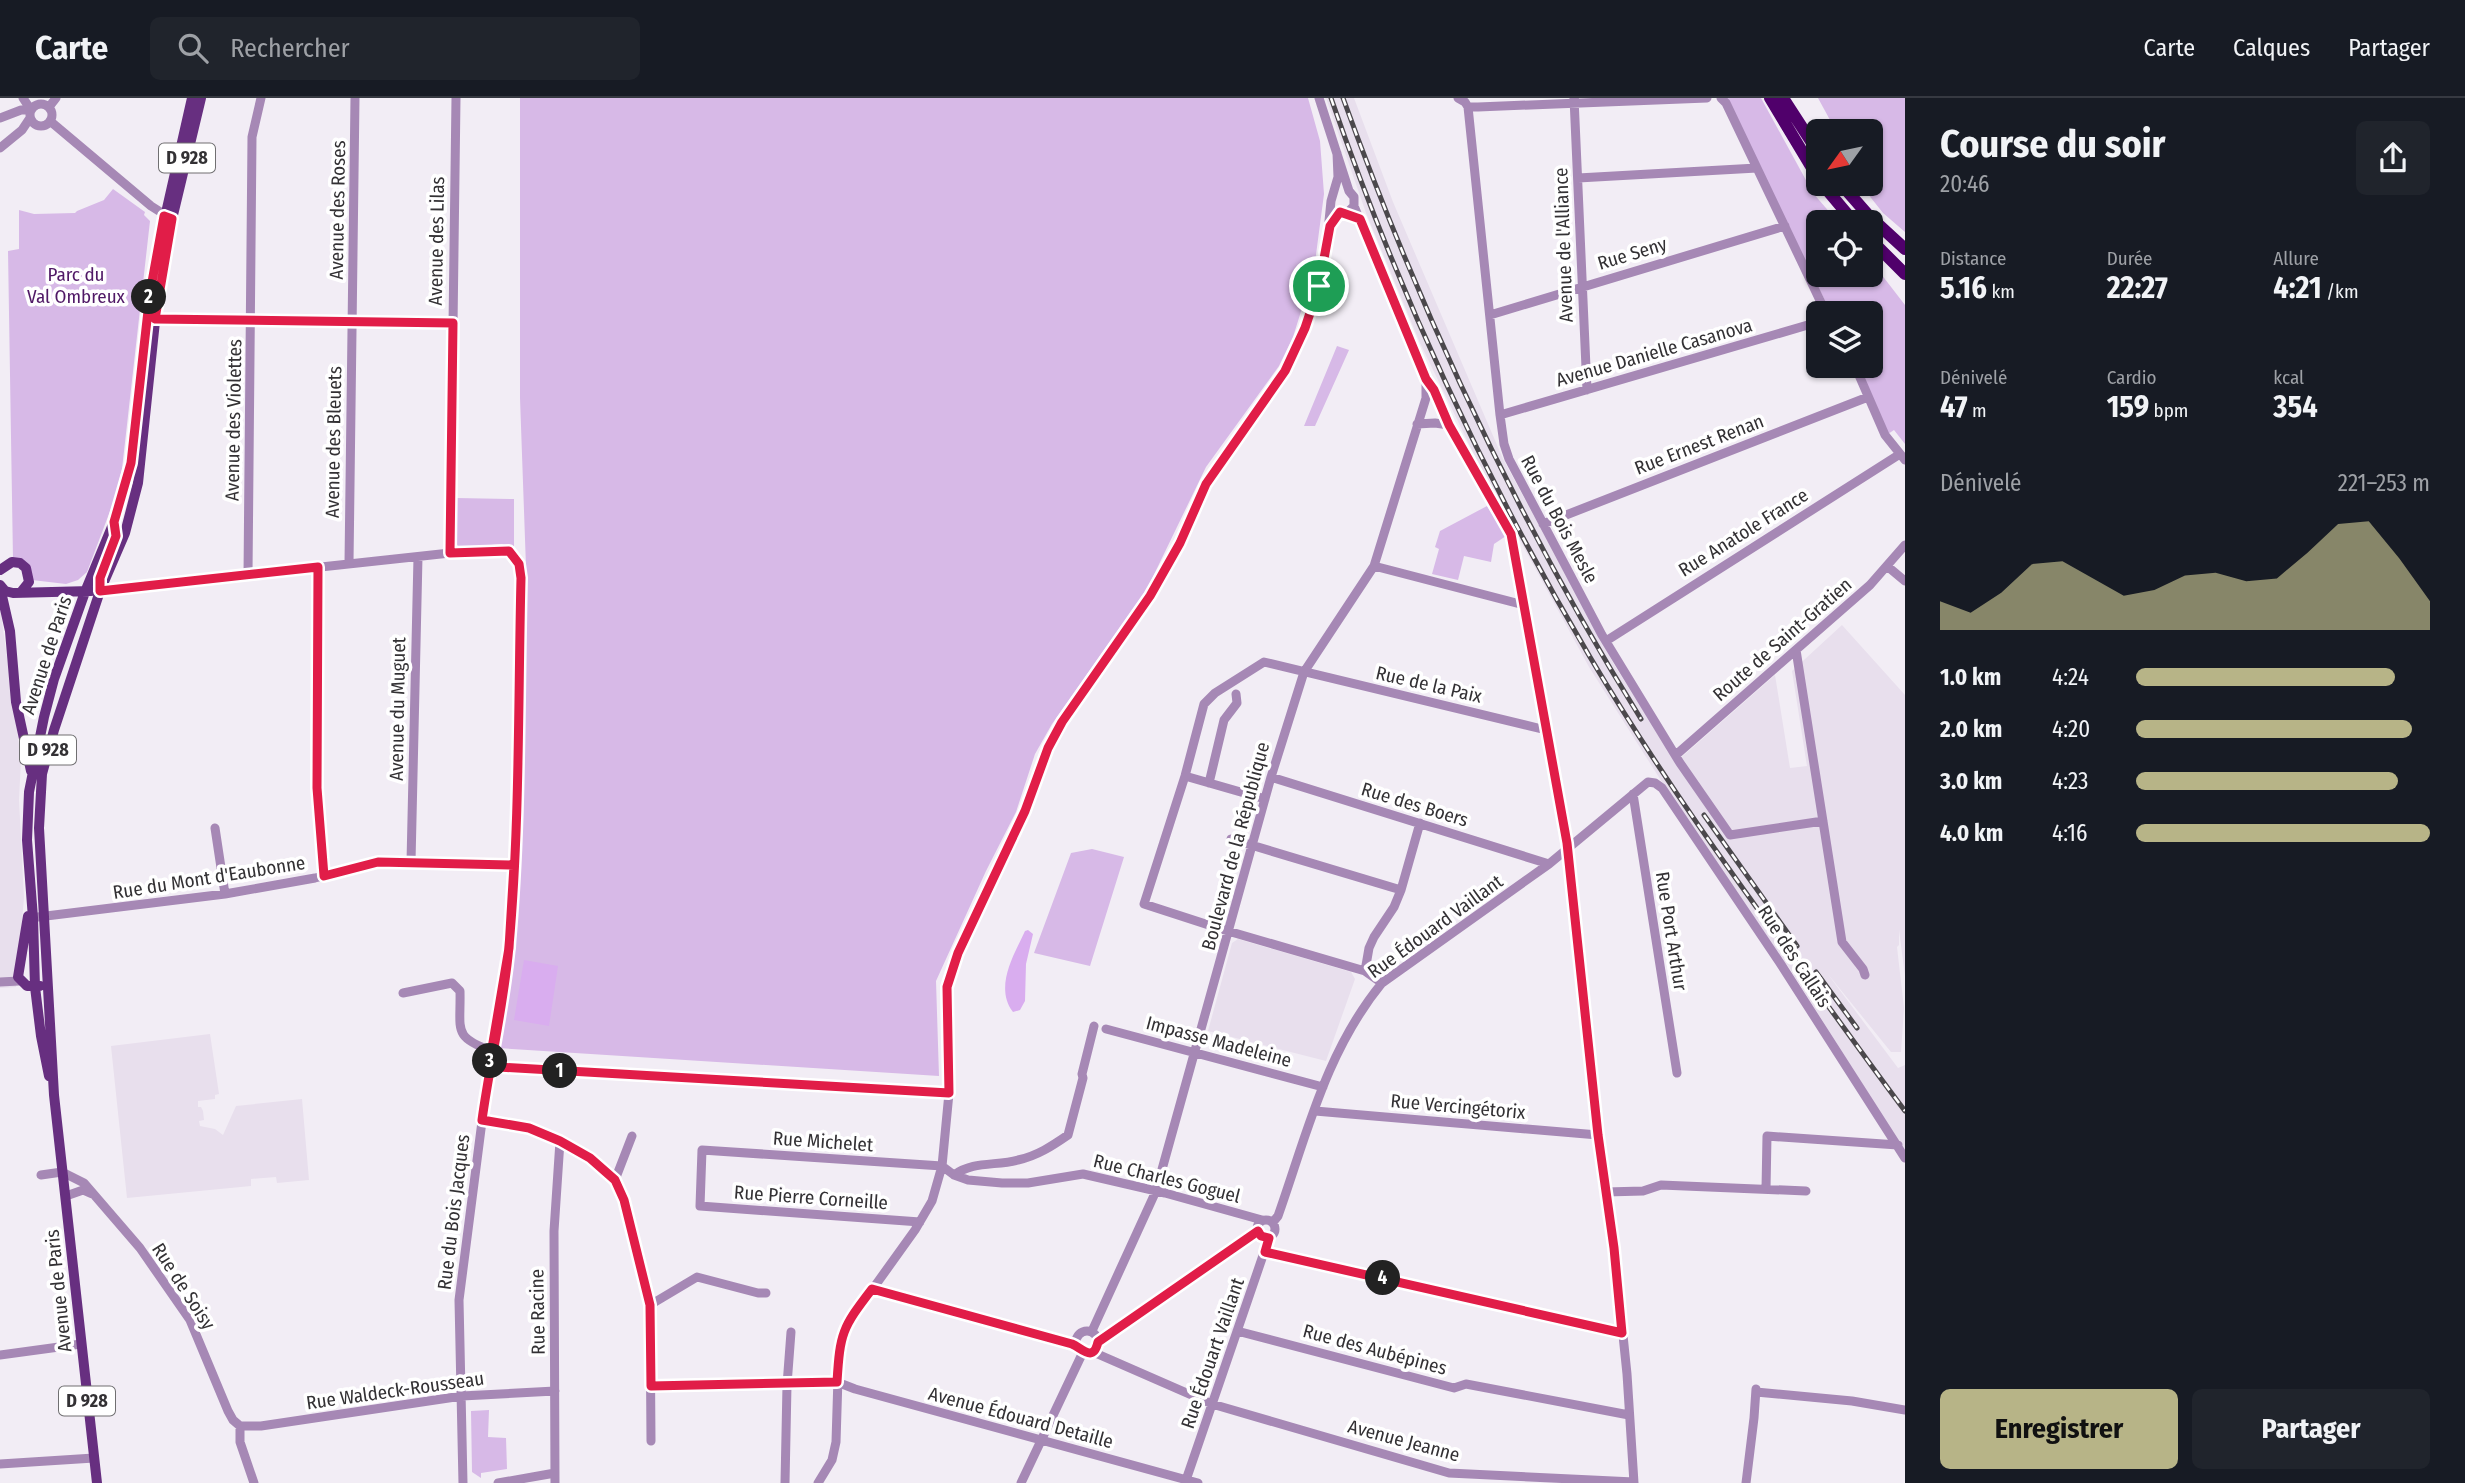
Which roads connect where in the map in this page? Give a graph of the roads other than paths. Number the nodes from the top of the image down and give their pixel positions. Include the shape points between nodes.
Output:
1 (23, 98) edge
2 (56, 98) edge
3 (192, 98) edge
4 (201, 98) edge
5 (261, 98) edge
6 (355, 98) edge
7 (456, 98) edge
8 (1319, 98) edge
9 (1458, 98) edge
10 (1707, 98) edge
11 (1721, 98) edge
12 (1770, 98) edge
13 (1783, 98) edge
14 (1574, 100) edge
15 (49, 107) junction
16 (1468, 107) junction
17 (32, 115) junction
18 (0, 117) edge
19 (50, 121) junction
20 (1806, 133) edge
21 (0, 148) edge
22 (1337, 153) junction
23 (1806, 158) edge
24 (1757, 168) junction
25 (1578, 178) junction
26 (1349, 191) junction
27 (1832, 196) edge
28 (1852, 196) edge
29 (1333, 199) junction
30 (1354, 206) junction
31 (1844, 210) edge
32 (1343, 213) junction
33 (168, 217) junction
34 (1360, 219) junction
35 (1330, 226) junction
36 (1785, 226) junction
37 (1905, 249) edge
38 (1883, 252) edge
39 (1905, 274) edge
40 (1581, 287) junction
41 (1820, 301) edge
42 (1490, 315) junction
43 (155, 319) junction
44 (251, 321) junction
45 (353, 322) junction
46 (453, 323) junction
47 (1806, 326) edge
48 (1859, 378) edge
49 (1426, 379) junction
50 (1587, 390) junction
51 (1868, 397) junction
52 (1500, 415) junction
53 (1417, 424) junction
54 (1449, 425) junction
55 (1902, 457) edge
56 (114, 522) junction
57 (1543, 524) junction
58 (1905, 545) edge
59 (450, 553) junction
60 (418, 557) junction
61 (349, 563) junction
62 (1374, 566) junction
63 (1886, 566) junction
64 (318, 567) junction
65 (0, 568) edge
66 (248, 575) junction
67 (1905, 581) edge
68 (29, 582) junction
69 (0, 586) edge
70 (100, 591) junction
71 (21, 592) junction
72 (55, 592) junction
73 (85, 592) junction
74 (1524, 605) junction
75 (1606, 641) junction
76 (1796, 650) junction
77 (1304, 672) junction
78 (1236, 694) dead end
79 (54, 730) junction
80 (1546, 730) junction
81 (1677, 754) junction
82 (1185, 776) junction
83 (32, 777) junction
84 (1271, 777) junction
85 (1648, 782) joint
86 (1209, 783) junction
87 (1633, 794) junction
88 (1265, 799) junction
89 (1823, 821) junction
90 (1420, 823) junction
91 (215, 828) dead end
92 (1231, 839) dead end
93 (1252, 847) junction
94 (1566, 851) junction
95 (411, 862) junction
96 (1549, 864) junction
97 (514, 865) junction
98 (324, 876) junction
99 (1401, 890) junction
100 (225, 894) junction
101 (32, 900) junction
102 (45, 916) junction
103 (33, 918) junction
104 (1229, 932) junction
105 (1365, 971) junction
106 (1865, 975) dead end
107 (0, 982) edge
108 (49, 982) junction
109 (1382, 983) junction
110 (27, 984) junction
111 (403, 993) dead end
112 (1094, 1026) dead end
113 (1105, 1029) dead end
114 (492, 1051) junction
115 (1195, 1054) junction
116 (489, 1066) junction
117 (1676, 1073) dead end
118 (1323, 1087) junction
119 (949, 1093) junction
120 (54, 1095) junction
121 (1315, 1111) junction
122 (482, 1120) junction
123 (1598, 1135) junction
124 (632, 1136) dead end
125 (560, 1141) junction
126 (1898, 1145) junction
127 (1905, 1158) edge
128 (942, 1167) junction
129 (62, 1172) junction
130 (41, 1175) dead end
131 (954, 1175) junction
132 (615, 1180) junction
133 (1766, 1189) junction
134 (1156, 1191) junction
135 (1806, 1191) dead end
136 (1606, 1192) junction
137 (93, 1195) junction
138 (66, 1196) junction
139 (700, 1206) joint
140 (1268, 1221) junction
141 (920, 1222) junction
142 (1258, 1231) junction
143 (1269, 1238) junction
144 (1265, 1252) junction
145 (872, 1289) junction
146 (766, 1293) dead end
147 (650, 1305) junction
148 (1092, 1331) junction
149 (1237, 1331) junction
150 (791, 1332) dead end
151 (1622, 1333) junction
152 (1098, 1342) junction
153 (81, 1344) junction
154 (1084, 1350) junction
155 (0, 1355) edge
156 (789, 1381) junction
157 (837, 1382) junction
158 (651, 1386) junction
159 (555, 1391) junction
160 (462, 1396) junction
161 (1212, 1404) junction
162 (1905, 1410) edge
163 (1629, 1415) junction
164 (240, 1426) junction
165 (651, 1441) dead end
166 (1040, 1441) junction
167 (94, 1458) junction
168 (0, 1464) edge
169 (555, 1478) edge
170 (820, 1481) edge
171 (1186, 1481) edge
172 (1634, 1482) edge
173 (97, 1483) edge
174 (254, 1483) edge
175 (463, 1483) edge
176 (498, 1483) edge
177 (785, 1483) edge
178 (1021, 1483) edge
179 (1198, 1483) edge
180 (1745, 1483) edge

1 - 17 street
2 - 15 street
3 - 33 main road, Avenue de Paris / D 928
4 - 33 main road, Avenue de Paris / D 928
5 - 44 street, Avenue des Violettes via 252,137
6 - 45 street, Avenue des Roses
7 - 46 street, Avenue des Lilas
8 - 22 street
9 - 16 street
10 - 14 street
11 - 24 street
12 - 23 highway
13 - 20 highway
14 - 16 street
14 - 25 street, Avenue de l'Alliance
15 - 17 street via 39,104
15 - 19 street
16 - 42 street, Rue du Bois Mesle
17 - 18 street via 21,110
17 - 19 street via 44,126
17 - 21 street
19 - 33 street
22 - 26 street
22 - 29 street
24 - 25 street
24 - 36 street
25 - 40 street, Avenue de l'Alliance
26 - 29 street via 1339,190
26 - 30 street
27 - 31 highway
28 - 37 highway
29 - 32 street
29 - 35 street
30 - 32 street
30 - 34 street
32 - 34 street
32 - 35 street
33 - 43 main road, Avenue de Paris / D 928
33 - 56 main road, Avenue de Paris / D 928 via 150,293 131,463
34 - 49 street
35 - 119 street via 1316,296 1285,371 1206,484 1150,596 1048,748 947,987
36 - 40 street, Rue Seny
36 - 41 street
38 - 39 highway
40 - 42 street, Rue Seny
40 - 50 street, Avenue de l'Alliance
42 - 52 street, Rue du Bois Mesle
43 - 44 street
43 - 70 main road, Avenue de Paris / D 928 via 133,510
44 - 45 street
44 - 66 street, Avenue des Violettes
45 - 46 street
45 - 61 street, Avenue des Bleuets
46 - 59 street, Avenue des Lilas
47 - 50 street, Avenue Danielle Casanova
48 - 51 street
49 - 53 street, Boulevard de la République via 1426,398
49 - 54 street
50 - 52 street, Avenue Danielle Casanova
51 - 55 street via 1885,435
51 - 57 street, Rue Ernest Renan
52 - 57 street, Rue du Bois Mesle via 1509,459
53 - 54 street
53 - 62 street, Boulevard de la République
54 - 74 street via 1511,534
55 - 75 street, Rue Anatole France
56 - 70 street, Avenue de Paris via 116,536 101,573
56 - 73 main road, Avenue de Paris / D 928
57 - 75 street, Rue du Bois Mesle
58 - 63 street, Route de Saint-Gratien
59 - 60 street
59 - 97 street, Rue du Bois Jacques via 509,551 519,564
60 - 61 street
60 - 95 street, Avenue du Muguet
61 - 64 street
62 - 74 street
62 - 77 street, Boulevard de la République
63 - 67 street
63 - 76 street, Route de Saint-Gratien
64 - 66 street
64 - 98 street via 317,788
65 - 68 main road via 20,563
66 - 70 street
68 - 71 main road
68 - 72 main road
69 - 71 main road via 10,593
69 - 83 main road
70 - 73 main road
70 - 79 main road, Avenue de Paris / D 928
71 - 72 main road
72 - 73 main road
73 - 79 main road via 88,606 57,695
73 - 83 main road, Avenue de Paris / D 928 via 54,679
74 - 80 street
75 - 81 street, Rue du Bois Mesle
76 - 81 street, Route de Saint-Gratien
76 - 89 street
77 - 80 street, Rue de la Paix
77 - 82 street, Rue de la Paix via 1264,662 1215,692 1204,704
77 - 84 street, Boulevard de la République
78 - 86 street via 1237,703 1224,720
79 - 102 main road, Avenue de Paris / D 928 via 42,774 39,828
80 - 94 street
81 - 89 street, Rue du Bois Mesle via 1730,835
82 - 86 street
82 - 104 street, Rue de la Paix via 1144,904
83 - 101 main road, Avenue de Paris / D 928 via 26,809
84 - 88 street, Boulevard de la République
84 - 90 street, Rue des Boers
85 - 87 street, Rue Édouard Vaillant
85 - 126 street, Rue des Callais via 1662,788
86 - 88 street
87 - 94 street, Rue Édouard Vaillant
87 - 117 street, Rue Port Arthur
88 - 93 street, Boulevard de la République
89 - 106 street via 1842,942
90 - 96 street, Rue des Boers
90 - 99 street
91 - 100 street
92 - 93 street
93 - 99 street
93 - 104 street, Boulevard de la République
94 - 96 street, Rue Édouard Vaillant
94 - 123 street
95 - 97 street, Rue du Mont d'Eaubonne
95 - 98 street, Rue du Mont d'Eaubonne via 378,862
96 - 109 street, Rue Édouard Vaillant
97 - 114 street, Rue du Bois Jacques via 509,948
98 - 100 street, Rue du Mont d'Eaubonne
99 - 105 street via 1369,948
100 - 102 street, Rue du Mont d'Eaubonne
101 - 103 main road, Avenue de Paris / D 928
101 - 110 main road via 18,972
102 - 103 street, Rue du Mont d'Eaubonne
102 - 108 main road, Avenue de Paris / D 928
103 - 110 main road, Avenue de Paris / D 928
104 - 105 street
104 - 115 street, Boulevard de la République
105 - 109 street
107 - 110 street
108 - 110 main road
108 - 120 main road, Avenue de Paris / D 928
109 - 118 street, Rue Édouard Vaillant via 1348,1030
110 - 120 main road, Avenue de Paris / D 928 via 36,1003
111 - 114 street via 452,983 460,991 462,1036 468,1043
112 - 131 street via 1068,1135 1039,1154 972,1165
113 - 115 street, Impasse Madeleine
114 - 116 street, Rue du Bois Jacques
115 - 118 street, Impasse Madeleine
115 - 134 street, Boulevard de la République
116 - 119 street
116 - 122 street, Rue du Bois Jacques
118 - 121 street, Rue Édouard Vaillant
119 - 128 street
120 - 129 main road, Avenue de Paris / D 928
121 - 123 street, Rue Vercingétorix
121 - 140 street, Rue Édouard Vaillant via 1278,1216
122 - 125 street via 529,1128
122 - 160 street, Rue du Bois Jacques via 459,1300
123 - 136 street
124 - 132 street
125 - 132 street
125 - 159 street, Rue Racine via 554,1231
126 - 127 street, Rue des Callais
126 - 133 street via 1767,1136
128 - 131 street, Rue Charles Goguel
128 - 139 street, Rue Michelet via 702,1150
128 - 141 street
129 - 130 street
129 - 137 street, Rue de Soisy via 84,1183
129 - 138 main road, Avenue de Paris / D 928
131 - 134 street, Rue Charles Goguel via 1028,1183 1083,1174
132 - 147 street
133 - 135 street
133 - 136 street via 1661,1185 1643,1191
134 - 140 street, Rue Charles Goguel
134 - 148 street, Boulevard de la République
136 - 151 street
137 - 138 street via 83,1190
137 - 164 street, Rue de Soisy via 140,1248 190,1320 228,1411
138 - 153 main road, Avenue de Paris / D 928
139 - 141 street, Rue Pierre Corneille
140 - 142 street via 1259,1224
140 - 143 street via 1276,1230
141 - 145 street
142 - 143 street
142 - 152 street
143 - 144 street, Rue Édouart Vaillant
144 - 149 street, Rue Édouart Vaillant
144 - 151 street
145 - 154 street, Avenue Jeanne
145 - 157 street via 844,1329
146 - 147 street via 697,1277
147 - 158 street
148 - 152 street
148 - 154 street, Boulevard de la République via 1078,1335
149 - 161 street, Rue Édouart Vaillant
149 - 163 street, Rue des Aubépines via 1454,1388 1466,1384
150 - 156 street
151 - 163 street
152 - 154 street, Boulevard de la République
153 - 155 street
153 - 167 main road, Avenue de Paris / D 928
154 - 161 street, Avenue Jeanne
154 - 166 street, Boulevard de la République
156 - 157 street, Avenue Édouard Detaille
156 - 158 street, Avenue Édouard Detaille
156 - 177 street
157 - 166 street, Avenue Édouard Detaille
157 - 170 street via 835,1452
158 - 165 street
159 - 160 street, Rue Waldeck-Rousseau
159 - 169 street, Rue Racine
160 - 164 street, Rue Waldeck-Rousseau
160 - 175 street, Rue du Bois Jacques
161 - 171 street, Rue Édouart Vaillant
161 - 172 street, Avenue Jeanne via 1449,1473
162 - 180 street via 1756,1391
163 - 172 street
164 - 174 street, Rue de Soisy via 240,1442
166 - 171 street, Avenue Édouard Detaille
166 - 178 street, Boulevard de la République
167 - 168 street
167 - 173 main road, Avenue de Paris / D 928
169 - 176 street
171 - 179 street, Avenue Édouard Detaille

